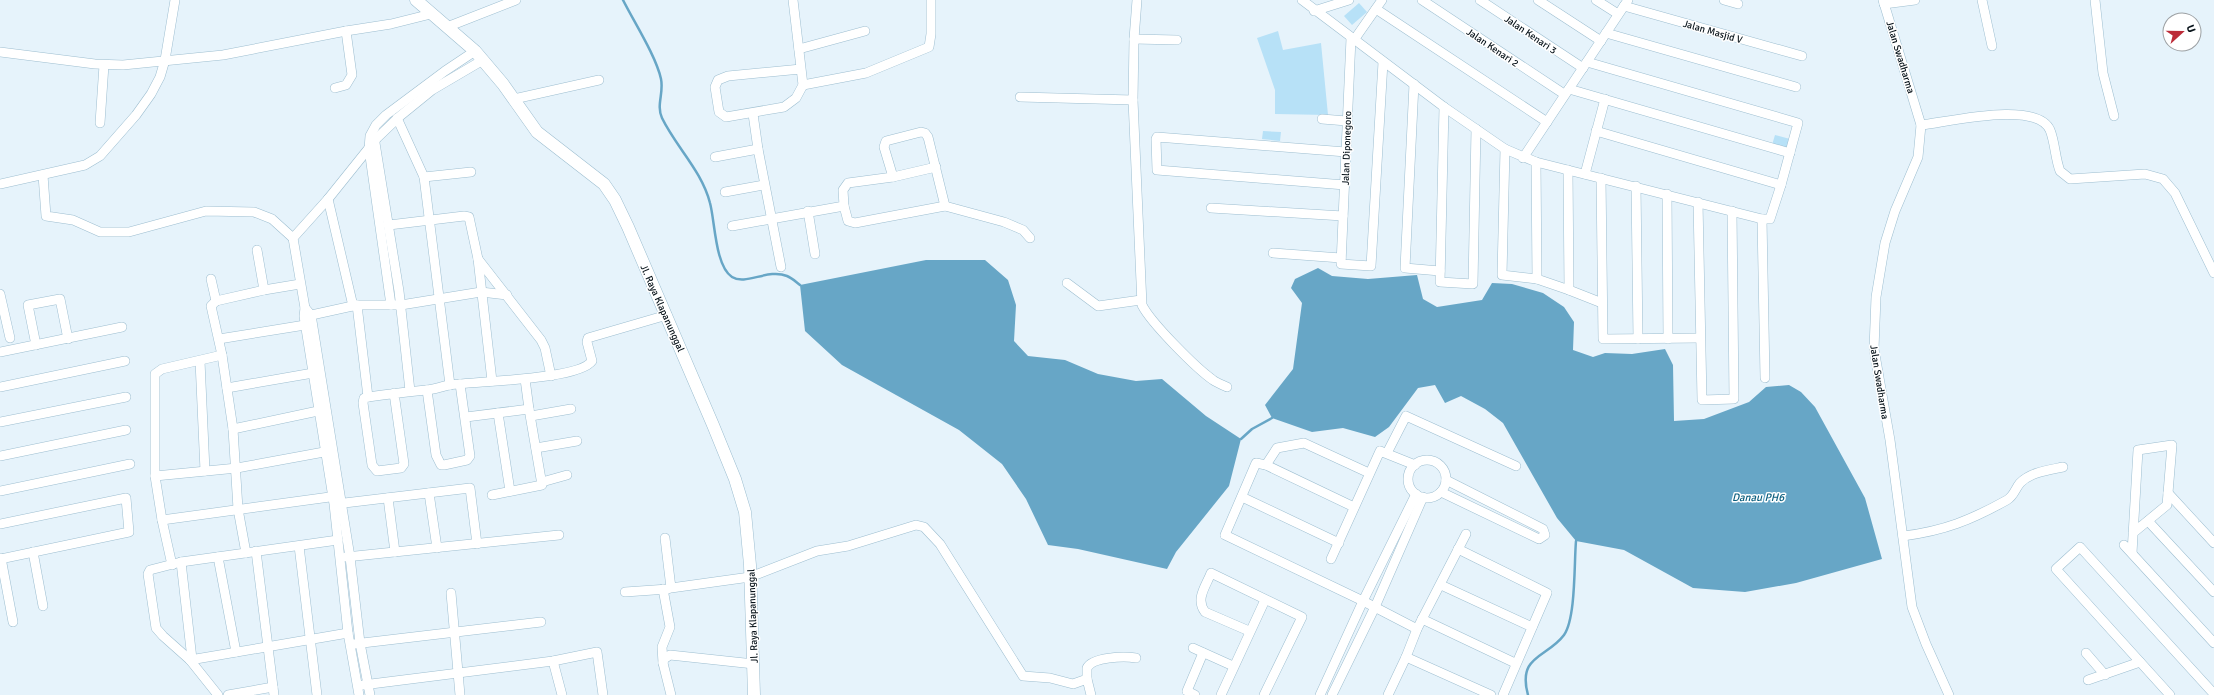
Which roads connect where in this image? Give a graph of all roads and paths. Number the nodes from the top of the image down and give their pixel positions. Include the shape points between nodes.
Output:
1 (175, 0) edge
2 (416, 0) edge
3 (516, 0) edge
4 (793, 0) edge
5 (931, 0) edge
6 (1137, 0) edge
7 (1302, 0) edge
8 (1349, 0) edge
9 (1382, 0) edge
10 (1422, 0) edge
11 (1480, 0) edge
12 (1538, 0) edge
13 (1596, 0) edge
14 (1724, 0) edge
15 (1916, 0) edge
16 (1982, 0) edge
17 (2095, 0) edge
18 (1884, 2) edge
19 (1626, 3) edge
20 (1738, 4) dead end
21 (1376, 9) junction
22 (1314, 10) junction
23 (431, 14) junction
24 (1618, 14) junction
25 (447, 27) junction
26 (346, 31) junction
27 (865, 31) dead end
28 (1606, 33) junction
29 (1134, 39) junction
30 (1352, 39) junction
31 (1177, 40) dead end
32 (1601, 41) junction
33 (1992, 46) dead end
34 (799, 49) junction
35 (0, 52) edge
36 (479, 56) junction
37 (1802, 56) dead end
38 (166, 60) junction
39 (1383, 62) junction
40 (104, 65) junction
41 (1585, 65) junction
42 (801, 69) junction
43 (599, 80) dead end
44 (1414, 84) junction
45 (802, 85) junction
46 (1796, 87) dead end
47 (335, 88) dead end
48 (1566, 92) junction
49 (1020, 97) dead end
50 (514, 98) junction
51 (1605, 99) junction
52 (1133, 100) junction
53 (1444, 107) junction
54 (753, 114) junction
55 (2114, 116) dead end
56 (397, 118) junction
57 (1322, 119) dead end
58 (1347, 121) junction
59 (1547, 122) junction
60 (100, 123) dead end
61 (1922, 125) junction
62 (1476, 129) junction
63 (1596, 131) junction
64 (372, 146) junction
65 (1505, 149) junction
66 (758, 150) junction
67 (1346, 152) junction
68 (1790, 153) junction
69 (715, 157) dead end
70 (1523, 158) junction
71 (1536, 162) junction
72 (936, 167) junction
73 (1568, 170) junction
74 (471, 172) dead end
75 (1585, 174) junction
76 (43, 175) junction
77 (424, 177) junction
78 (893, 177) junction
79 (1601, 178) junction
80 (0, 184) edge
81 (764, 185) junction
82 (1345, 185) junction
83 (1781, 185) junction
84 (1636, 186) junction
85 (725, 192) dead end
86 (1667, 194) junction
87 (328, 199) junction
88 (1698, 202) junction
89 (844, 206) junction
90 (944, 206) junction
91 (1211, 208) dead end
92 (808, 211) junction
93 (1732, 212) junction
94 (1343, 216) junction
95 (773, 218) junction
96 (1762, 219) junction
97 (430, 221) junction
98 (389, 225) junction
99 (732, 226) dead end
100 (293, 238) junction
101 (1030, 238) dead end
102 (257, 250) dead end
103 (1273, 253) dead end
104 (815, 254) dead end
105 (1341, 258) junction
106 (478, 259) junction
107 (781, 267) dead end
108 (1440, 271) junction
109 (2214, 273) edge
110 (211, 279) dead end
111 (1536, 279) junction
112 (1067, 283) dead end
113 (300, 284) junction
114 (264, 290) junction
115 (1569, 290) junction
116 (481, 292) junction
117 (0, 294) edge
118 (507, 295) junction
119 (440, 298) junction
120 (1141, 300) junction
121 (216, 301) junction
122 (1602, 302) junction
123 (355, 305) junction
124 (391, 305) junction
125 (401, 305) junction
126 (667, 315) junction
127 (307, 316) junction
128 (122, 328) dead end
129 (10, 338) dead end
130 (68, 338) junction
131 (1668, 338) junction
132 (1700, 338) junction
133 (219, 339) junction
134 (1638, 339) junction
135 (36, 345) junction
136 (0, 352) edge
137 (222, 355) junction
138 (200, 360) junction
139 (125, 361) dead end
140 (313, 373) junction
141 (552, 376) junction
142 (1764, 378) dead end
143 (525, 379) junction
144 (492, 381) junction
145 (460, 384) junction
146 (450, 385) junction
147 (0, 387) edge
148 (1227, 387) dead end
149 (227, 388) junction
150 (427, 390) junction
151 (410, 391) junction
152 (394, 393) junction
153 (126, 397) dead end
154 (368, 397) junction
155 (571, 409) dead end
156 (318, 411) junction
157 (498, 412) junction
158 (530, 412) junction
159 (466, 417) junction
160 (0, 422) edge
161 (233, 429) junction
162 (126, 430) dead end
163 (577, 441) dead end
164 (536, 448) junction
165 (324, 452) junction
166 (1387, 453) junction
167 (0, 456) edge
168 (130, 464) dead end
169 (1266, 465) junction
170 (1415, 465) junction
171 (1516, 466) dead end
172 (237, 468) junction
173 (2063, 468) dead end
174 (205, 471) junction
175 (1369, 473) junction
176 (567, 475) dead end
177 (155, 476) junction
178 (1446, 480) junction
179 (542, 482) junction
180 (0, 491) edge
181 (510, 492) junction
182 (1441, 492) junction
183 (429, 493) junction
184 (2168, 493) junction
185 (492, 495) dead end
186 (1419, 496) junction
187 (1242, 497) junction
188 (388, 498) junction
189 (337, 500) junction
190 (1354, 507) junction
191 (238, 509) junction
192 (162, 520) junction
193 (2148, 521) junction
194 (0, 524) edge
195 (2133, 533) junction
196 (1466, 534) dead end
197 (558, 536) dead end
198 (1903, 536) junction
199 (665, 538) dead end
200 (338, 540) junction
201 (1339, 543) junction
202 (2214, 543) edge
203 (477, 544) junction
204 (2124, 545) dead end
205 (299, 546) junction
206 (437, 548) junction
207 (1458, 549) junction
208 (256, 551) junction
209 (33, 552) junction
210 (395, 552) junction
211 (246, 553) junction
212 (2132, 553) junction
213 (218, 557) junction
214 (350, 557) junction
215 (0, 558) edge
216 (340, 558) junction
217 (1331, 559) dead end
218 (181, 562) junction
219 (172, 565) junction
220 (750, 577) junction
221 (1441, 585) junction
222 (667, 589) junction
223 (625, 592) dead end
224 (2214, 592) edge
225 (451, 593) dead end
226 (1265, 600) junction
227 (1363, 601) junction
228 (44, 606) dead end
229 (1375, 607) junction
230 (1422, 619) junction
231 (13, 622) dead end
232 (541, 622) dead end
233 (1532, 627) junction
234 (1417, 629) junction
235 (1249, 631) junction
236 (454, 632) junction
237 (348, 633) junction
238 (310, 639) junction
239 (360, 643) junction
240 (2214, 643) edge
241 (350, 644) junction
242 (268, 646) junction
243 (1193, 648) dead end
244 (236, 652) junction
245 (1203, 653) junction
246 (2086, 653) dead end
247 (1406, 657) junction
248 (1136, 658) dead end
249 (191, 659) junction
250 (553, 661) junction
251 (663, 662) junction
252 (2140, 662) junction
253 (1515, 663) junction
254 (754, 664) junction
255 (1233, 666) junction
256 (458, 673) junction
257 (2105, 675) junction
258 (1087, 679) junction
259 (2088, 680) dead end
260 (368, 685) junction
261 (358, 690) edge
262 (274, 691) edge
263 (1391, 694) edge
264 (2214, 694) edge
265 (218, 695) edge
266 (228, 695) edge
267 (318, 695) edge
268 (370, 695) edge
269 (460, 695) edge
270 (562, 695) edge
271 (603, 695) edge
272 (671, 695) edge
273 (754, 695) edge
274 (1091, 695) edge
275 (1195, 695) edge
276 (1221, 695) edge
277 (1264, 695) edge
278 (1320, 695) edge
279 (1332, 695) edge
280 (1491, 695) edge
281 (1503, 695) edge
282 (1949, 695) edge
283 (2170, 695) edge

1 - 38 street
2 - 23 street, Jl. Raya Klapanunggal
3 - 25 street
4 - 34 street
5 - 45 street via 929,47 866,73
6 - 29 street
7 - 22 street
8 - 22 street
9 - 21 street
10 - 48 street, Jalan Kenari 2
11 - 41 street, Jalan Kenari 3
12 - 32 street
13 - 24 street
14 - 20 street
15 - 18 street
16 - 33 street
17 - 55 street via 2103,73
18 - 61 street, Jalan Swadharma
19 - 24 street
19 - 37 street, Jalan Masjid V
21 - 30 street
21 - 59 street
22 - 30 street
23 - 25 street, Jl. Raya Klapanunggal
23 - 26 street
24 - 28 street
25 - 36 street, Jl. Raya Klapanunggal
26 - 38 street via 223,55
26 - 47 street via 352,75 346,84
27 - 34 street
28 - 32 street
28 - 46 street
29 - 31 street
29 - 52 street
30 - 39 street
30 - 58 street, Jalan Diponegoro
32 - 41 street
34 - 42 street
35 - 40 street
36 - 50 street, Jl. Raya Klapanunggal
36 - 56 street
36 - 64 street via 445,70 386,115 376,124 370,136
38 - 40 street
38 - 76 street via 151,94 100,156 85,165
39 - 44 street
39 - 105 street via 1371,266 1341,264
40 - 60 street
41 - 48 street
41 - 68 street, Jalan Kenari 3 via 1798,123
42 - 45 street
42 - 54 street via 728,76 718,80 716,94 721,115 726,117
43 - 50 street
44 - 53 street
44 - 108 street via 1405,268
45 - 54 street via 790,105
48 - 51 street, Jalan Kenari 2
48 - 59 street
49 - 52 street
50 - 126 street, Jl. Raya Klapanunggal via 537,132 604,184 628,227
51 - 63 street
51 - 68 street, Jalan Kenari 2
52 - 120 street
53 - 62 street
53 - 108 street
54 - 66 street
56 - 64 street
56 - 77 street
57 - 58 street
58 - 67 street, Jalan Diponegoro
59 - 70 street
61 - 109 street via 2007,114 2028,114 2042,120 2050,129 2060,171 2070,179 2145,174 2158,177 2175,193
61 - 198 street, Jalan Swadharma via 1918,157 1895,211 1885,243 1873,321 1875,362 1890,440
62 - 65 street
62 - 108 street via 1473,284 1440,282
63 - 75 street
63 - 83 street
64 - 87 street
64 - 98 street
64 - 124 street
65 - 70 street
65 - 111 street via 1502,275
66 - 69 street
66 - 81 street
67 - 82 street, Jalan Diponegoro
67 - 82 street via 1157,137 1156,139 1157,170
68 - 83 street
70 - 71 street
71 - 73 street
71 - 111 street
72 - 78 street
72 - 78 street via 928,137 921,132 885,143
72 - 90 street
73 - 75 street
73 - 115 street
74 - 77 street
75 - 79 street
76 - 80 street
76 - 100 street via 46,216 73,220 100,232 129,232 206,211 254,212 272,219
77 - 97 street
78 - 89 street via 848,183 844,190
79 - 84 street
79 - 122 street
81 - 85 street
81 - 95 street
82 - 94 street, Jalan Diponegoro
83 - 96 street via 1770,219
84 - 86 street
84 - 134 street
86 - 88 street
86 - 131 street
87 - 100 street
87 - 123 street
88 - 93 street
88 - 132 street
89 - 90 street via 848,221 854,223
89 - 92 street
90 - 101 street via 1004,222 1023,230
91 - 94 street
92 - 95 street
92 - 104 street
93 - 96 street
93 - 132 street via 1734,399 1702,400
94 - 105 street, Jalan Diponegoro
95 - 99 street
95 - 107 street
96 - 142 street
97 - 98 street
97 - 106 street via 469,217
97 - 119 street
98 - 125 street
100 - 113 street
102 - 114 street
103 - 105 street
106 - 116 street
106 - 118 street
110 - 121 street
111 - 115 street
112 - 120 street via 1098,306
113 - 114 street
113 - 127 street
114 - 121 street
115 - 122 street
116 - 118 street
116 - 119 street
116 - 144 street
117 - 129 street
118 - 141 street via 541,340
119 - 125 street
119 - 146 street
120 - 148 street via 1145,312 1153,321 1214,381
121 - 133 street via 211,304 211,311
122 - 134 street via 1603,339
123 - 124 street
123 - 127 street
123 - 154 street
124 - 125 street
125 - 151 street
126 - 141 street via 588,338 591,363
126 - 220 street, Jl. Raya Klapanunggal via 735,479 748,527
127 - 133 street
127 - 140 street
127 - 189 street
128 - 130 street
130 - 135 street
130 - 135 street via 60,299 28,305
131 - 132 street
131 - 134 street
133 - 137 street
135 - 136 street
137 - 138 street
137 - 149 street
138 - 174 street
138 - 177 street via 162,369 155,374
139 - 147 street
140 - 149 street
140 - 156 street
141 - 143 street
143 - 144 street
143 - 158 street
144 - 145 street
145 - 146 street
145 - 159 street
146 - 150 street
149 - 161 street
150 - 151 street
150 - 159 street via 436,455 440,464 470,458
151 - 152 street
152 - 154 street
152 - 154 street via 404,464 401,468 386,471 375,471 372,465 362,402
153 - 160 street
155 - 158 street
156 - 161 street
156 - 165 street
157 - 158 street
157 - 159 street
157 - 181 street
158 - 164 street
161 - 172 street
162 - 167 street
163 - 164 street
164 - 179 street
165 - 172 street
165 - 189 street
166 - 170 street
166 - 171 street via 1406,416
166 - 175 street via 1380,451
168 - 180 street
169 - 175 street via 1277,448 1304,443
169 - 187 street via 1256,463
169 - 190 street
170 - 178 street via 1425,460 1436,462 1444,469
170 - 186 street via 1409,474 1409,480
172 - 174 street
172 - 191 street
173 - 198 street via 2033,475 2021,483 2008,499 1964,522 1933,532
174 - 177 street
175 - 190 street
176 - 179 street
177 - 192 street
178 - 182 street
178 - 182 street via 1543,529 1545,535 1539,539
179 - 181 street via 540,487
181 - 185 street
182 - 186 street via 1433,497
183 - 188 street
183 - 203 street via 470,488
183 - 206 street
184 - 193 street via 2167,505
184 - 195 street via 2172,445 2138,450
184 - 202 street
186 - 227 street
186 - 229 street
187 - 201 street
187 - 227 street via 1225,535
188 - 189 street
188 - 210 street
189 - 191 street
189 - 200 street
189 - 214 street
190 - 201 street
191 - 192 street
191 - 211 street
192 - 219 street
193 - 195 street
193 - 224 street
194 - 209 street via 126,498 129,532
195 - 212 street
196 - 207 street
197 - 203 street
198 - 282 street, Jalan Swadharma via 1909,590 1916,620
199 - 222 street
200 - 205 street
200 - 216 street
201 - 217 street
203 - 206 street
204 - 212 street
205 - 208 street
205 - 238 street
206 - 210 street
207 - 221 street
207 - 233 street via 1545,590 1547,596
208 - 211 street
208 - 242 street
209 - 215 street
209 - 228 street
210 - 214 street
211 - 213 street
212 - 240 street
213 - 218 street
213 - 244 street
214 - 216 street
214 - 239 street
215 - 231 street
216 - 237 street
218 - 219 street
218 - 249 street
219 - 249 street via 150,570 148,574 154,621 163,636
220 - 222 street
220 - 254 street, Jl. Raya Klapanunggal
220 - 258 street via 817,551 848,546 916,525 924,527 940,544 1023,676 1050,678 1073,684
221 - 230 street
221 - 233 street
222 - 223 street
222 - 251 street via 670,627 662,648
225 - 236 street
226 - 235 street
226 - 235 street via 1211,573 1200,599 1201,606 1205,612
226 - 277 street via 1302,617
227 - 229 street
227 - 278 street
229 - 234 street
229 - 279 street
230 - 234 street
230 - 253 street
232 - 236 street
233 - 253 street
234 - 247 street
235 - 255 street
236 - 239 street
236 - 256 street
237 - 238 street
237 - 241 street
238 - 242 street
238 - 267 street
239 - 241 street
239 - 260 street
241 - 261 street
242 - 244 street
242 - 262 street
243 - 245 street
244 - 249 street
245 - 255 street
245 - 275 street via 1187,691
246 - 257 street
247 - 263 street
247 - 280 street
248 - 258 street via 1117,657 1092,662 1087,668
249 - 265 street
250 - 256 street
250 - 270 street
250 - 271 street via 597,652
251 - 254 street via 672,654
251 - 272 street
252 - 257 street
252 - 264 street via 2056,569 2080,547
252 - 283 street
253 - 281 street
254 - 273 street, Jl. Raya Klapanunggal
255 - 276 street
256 - 260 street
256 - 269 street
257 - 259 street
258 - 274 street
260 - 261 street
260 - 268 street
262 - 266 street

